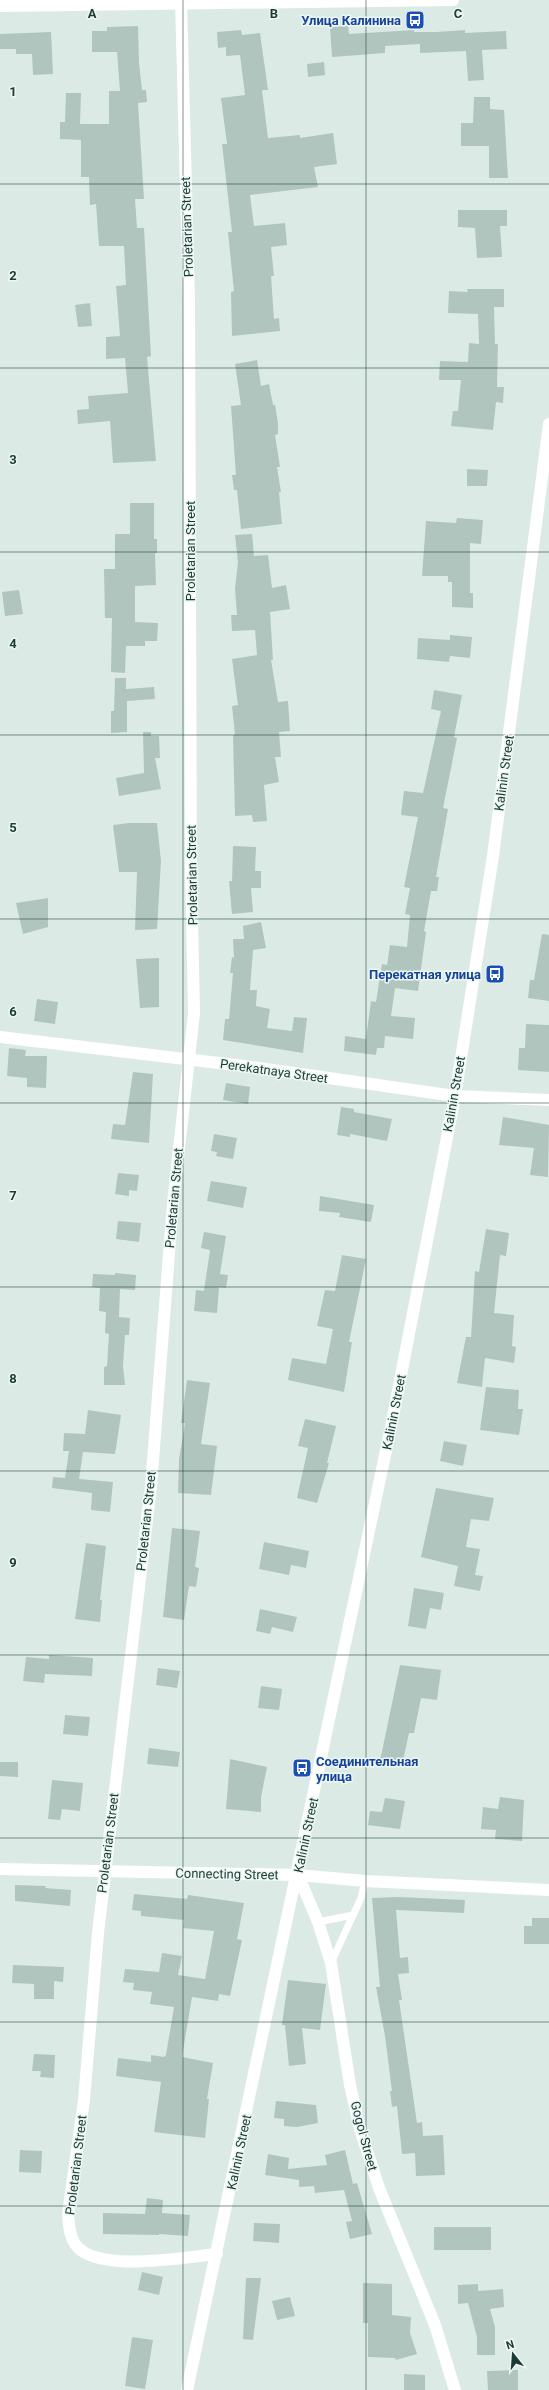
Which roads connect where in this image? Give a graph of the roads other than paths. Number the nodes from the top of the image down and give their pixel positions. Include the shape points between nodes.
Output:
1 (453, 0) edge
2 (181, 2) edge
3 (0, 6) edge
4 (549, 424) edge
5 (0, 1037) edge
6 (188, 1060) junction
7 (455, 1096) junction
8 (549, 1100) edge
9 (0, 1869) edge
10 (105, 1872) junction
11 (298, 1875) junction
12 (365, 1881) junction
13 (549, 1890) edge
14 (353, 1915) junction
15 (318, 1922) junction
16 (331, 1963) junction
17 (217, 2254) junction
18 (187, 2390) edge
19 (455, 2390) edge

1 - 2 street
2 - 3 street
2 - 6 street, Proletarian Street via 189,301 191,872 194,1013
4 - 7 street, Kalinin Street via 493,856
5 - 6 street, Perekatnaya Street
6 - 7 street, Perekatnaya Street
6 - 10 street, Proletarian Street via 173,1203 151,1486
7 - 8 street, Perekatnaya Street
7 - 11 street, Kalinin Street via 391,1427
9 - 10 street, Connecting Street
10 - 11 street, Connecting Street
10 - 17 street, Proletarian Street via 84,2100 68,2214 70,2231 75,2244 82,2251 107,2260 128,2261
11 - 12 street, Connecting Street
11 - 15 street, Gogol Street
11 - 17 street, Kalinin Street
12 - 13 street, Connecting Street
12 - 14 lane
14 - 15 lane
14 - 16 lane
15 - 16 street, Gogol Street
16 - 19 street, Gogol Street via 350,2084 360,2129 379,2188 435,2325
17 - 18 street, Kalinin Street

